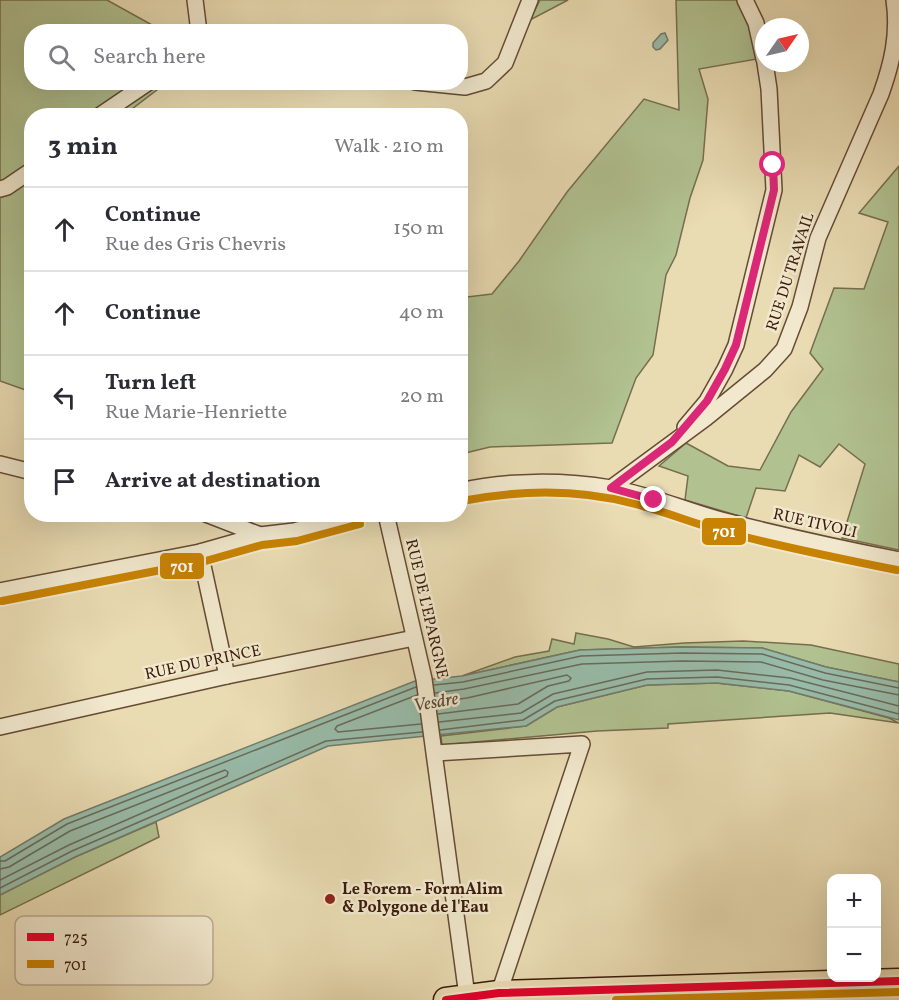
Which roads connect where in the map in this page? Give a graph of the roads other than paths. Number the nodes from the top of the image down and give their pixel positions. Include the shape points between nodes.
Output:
1 (195, 0) edge
2 (530, 0) edge
3 (745, 0) edge
4 (894, 0) edge
5 (755, 22) edge
6 (198, 24) edge
7 (898, 38) edge
8 (766, 72) edge
9 (468, 86) edge
10 (137, 90) edge
11 (111, 108) edge
12 (24, 175) edge
13 (0, 189) edge
14 (672, 442) junction
15 (0, 464) edge
16 (24, 470) edge
17 (468, 488) edge
18 (611, 488) junction
19 (227, 522) edge
20 (327, 522) edge
21 (388, 522) edge
22 (260, 535) junction
23 (200, 552) junction
24 (899, 560) edge
25 (0, 591) edge
26 (414, 638) junction
27 (227, 676) junction
28 (0, 727) edge
29 (434, 749) junction
30 (899, 981) edge
31 (499, 993) junction
32 (456, 998) edge

1 - 6 street
2 - 9 street via 505,63 486,81
3 - 5 street
4 - 7 street, RUE DU TRAVAIL
7 - 14 street, RUE DU TRAVAIL via 881,94 818,238 784,349 765,370
8 - 14 street via 774,190 744,315 736,345 707,401
10 - 11 street
12 - 13 street
14 - 18 street
15 - 16 street
17 - 18 street, RUE TIVOLI via 490,484
18 - 24 street, RUE TIVOLI via 803,541
19 - 22 street
20 - 22 street
21 - 26 street, RUE DE L'EPARGNE
22 - 23 street
23 - 25 street
23 - 27 street
26 - 27 street, RUE DU PRINCE
26 - 29 street, RUE DE L'EPARGNE
27 - 28 street, RUE DU PRINCE
29 - 31 street via 582,744
29 - 32 street, RUE DE L'EPARGNE
30 - 31 main road
31 - 32 main road

